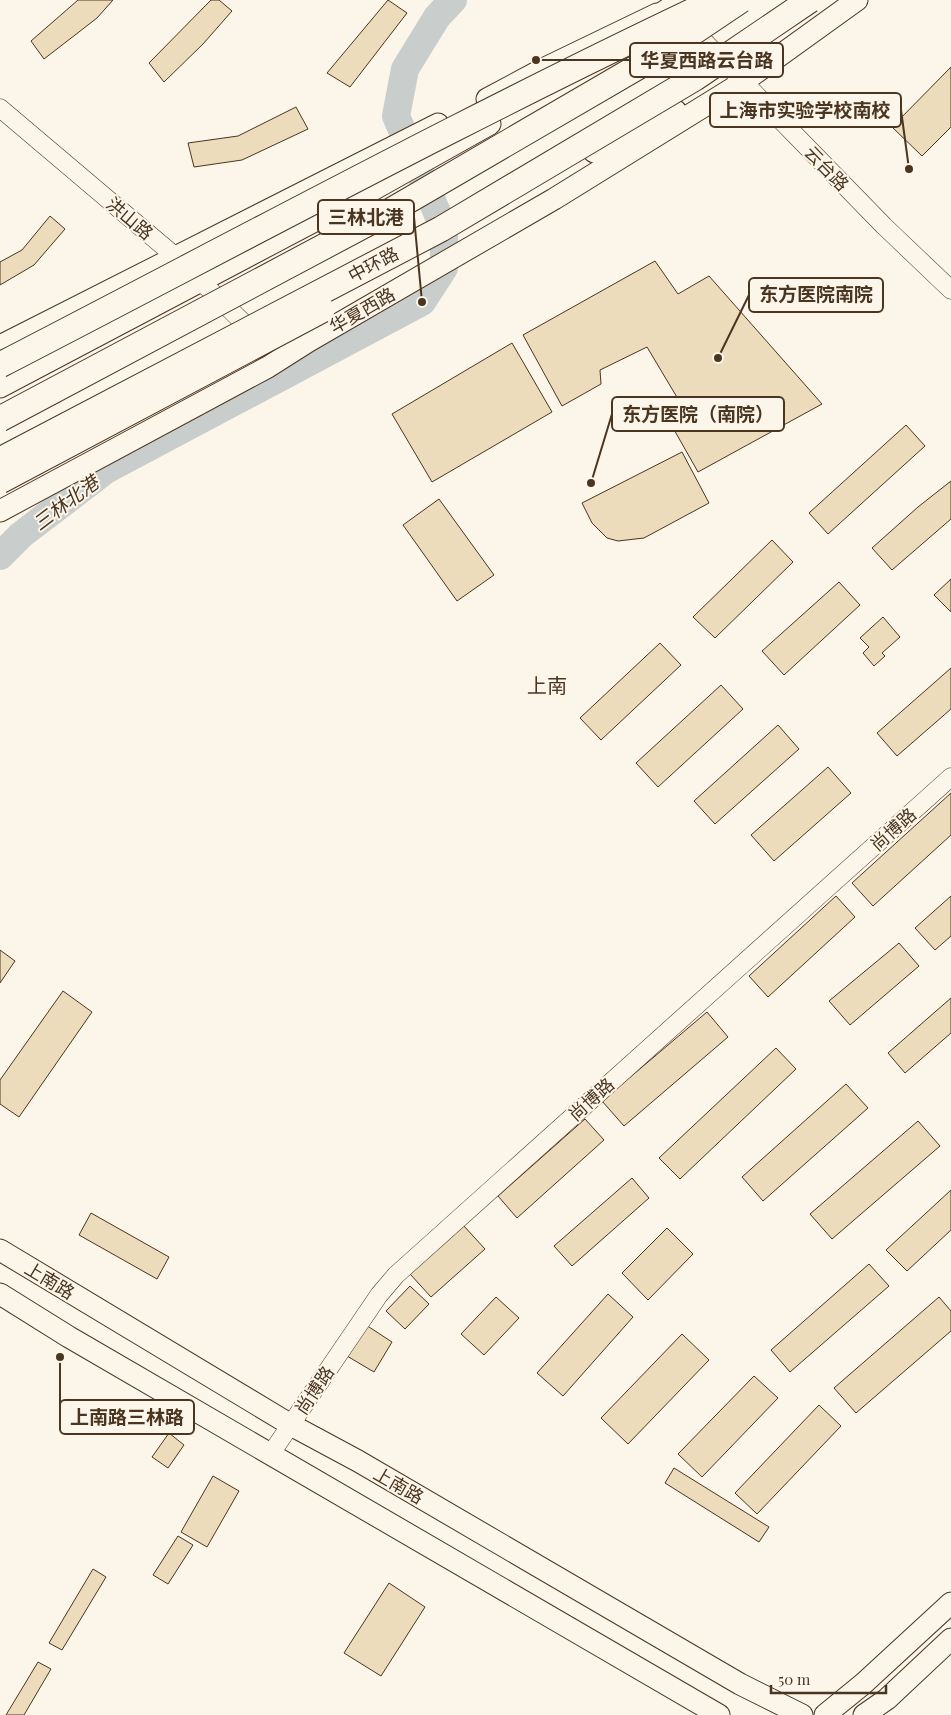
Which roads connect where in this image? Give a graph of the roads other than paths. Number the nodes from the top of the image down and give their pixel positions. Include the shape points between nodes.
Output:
1 (716, 0) edge
2 (741, 0) edge
3 (810, 0) edge
4 (856, 0) edge
5 (672, 3) edge
6 (695, 78) junction
7 (743, 82) junction
8 (0, 108) edge
9 (176, 257) junction
10 (202, 281) junction
11 (951, 290) edge
12 (255, 334) junction
13 (0, 346) edge
14 (0, 365) edge
15 (0, 387) edge
16 (0, 419) edge
17 (0, 460) edge
18 (0, 468) edge
19 (0, 482) edge
20 (0, 511) edge
21 (951, 777) edge
22 (0, 1250) edge
23 (0, 1294) edge
24 (291, 1425) junction
25 (270, 1455) junction
26 (951, 1603) edge
27 (951, 1639) edge
28 (719, 1715) edge
29 (802, 1715) edge
30 (825, 1715) edge
31 (864, 1715) edge

1 - 14 highway, bridge via 436,138
2 - 16 highway, bridge via 665,51 387,213
3 - 6 highway, 中环路, bridge
4 - 7 main road, 华夏西路
5 - 7 street, 云台路
5 - 9 main road
5 - 10 main road via 504,116
6 - 17 highway, 中环路, bridge via 441,228
6 - 19 highway, bridge via 565,168 434,249
7 - 11 street, 云台路
7 - 12 main road, 华夏西路 via 637,128 427,246
7 - 20 main road, 华夏西路 via 554,199 268,367
8 - 9 street, 洪山路
9 - 10 street, 洪山路
9 - 13 main road
10 - 12 street, 洪山路
10 - 15 main road
12 - 18 main road, 华夏西路
21 - 24 street, 尚博路 via 396,1275
22 - 24 main road, 上南路
23 - 25 main road
24 - 25 street, 尚博路
24 - 29 main road, 上南路 via 740,1684
25 - 28 main road
26 - 30 main road
27 - 31 main road

